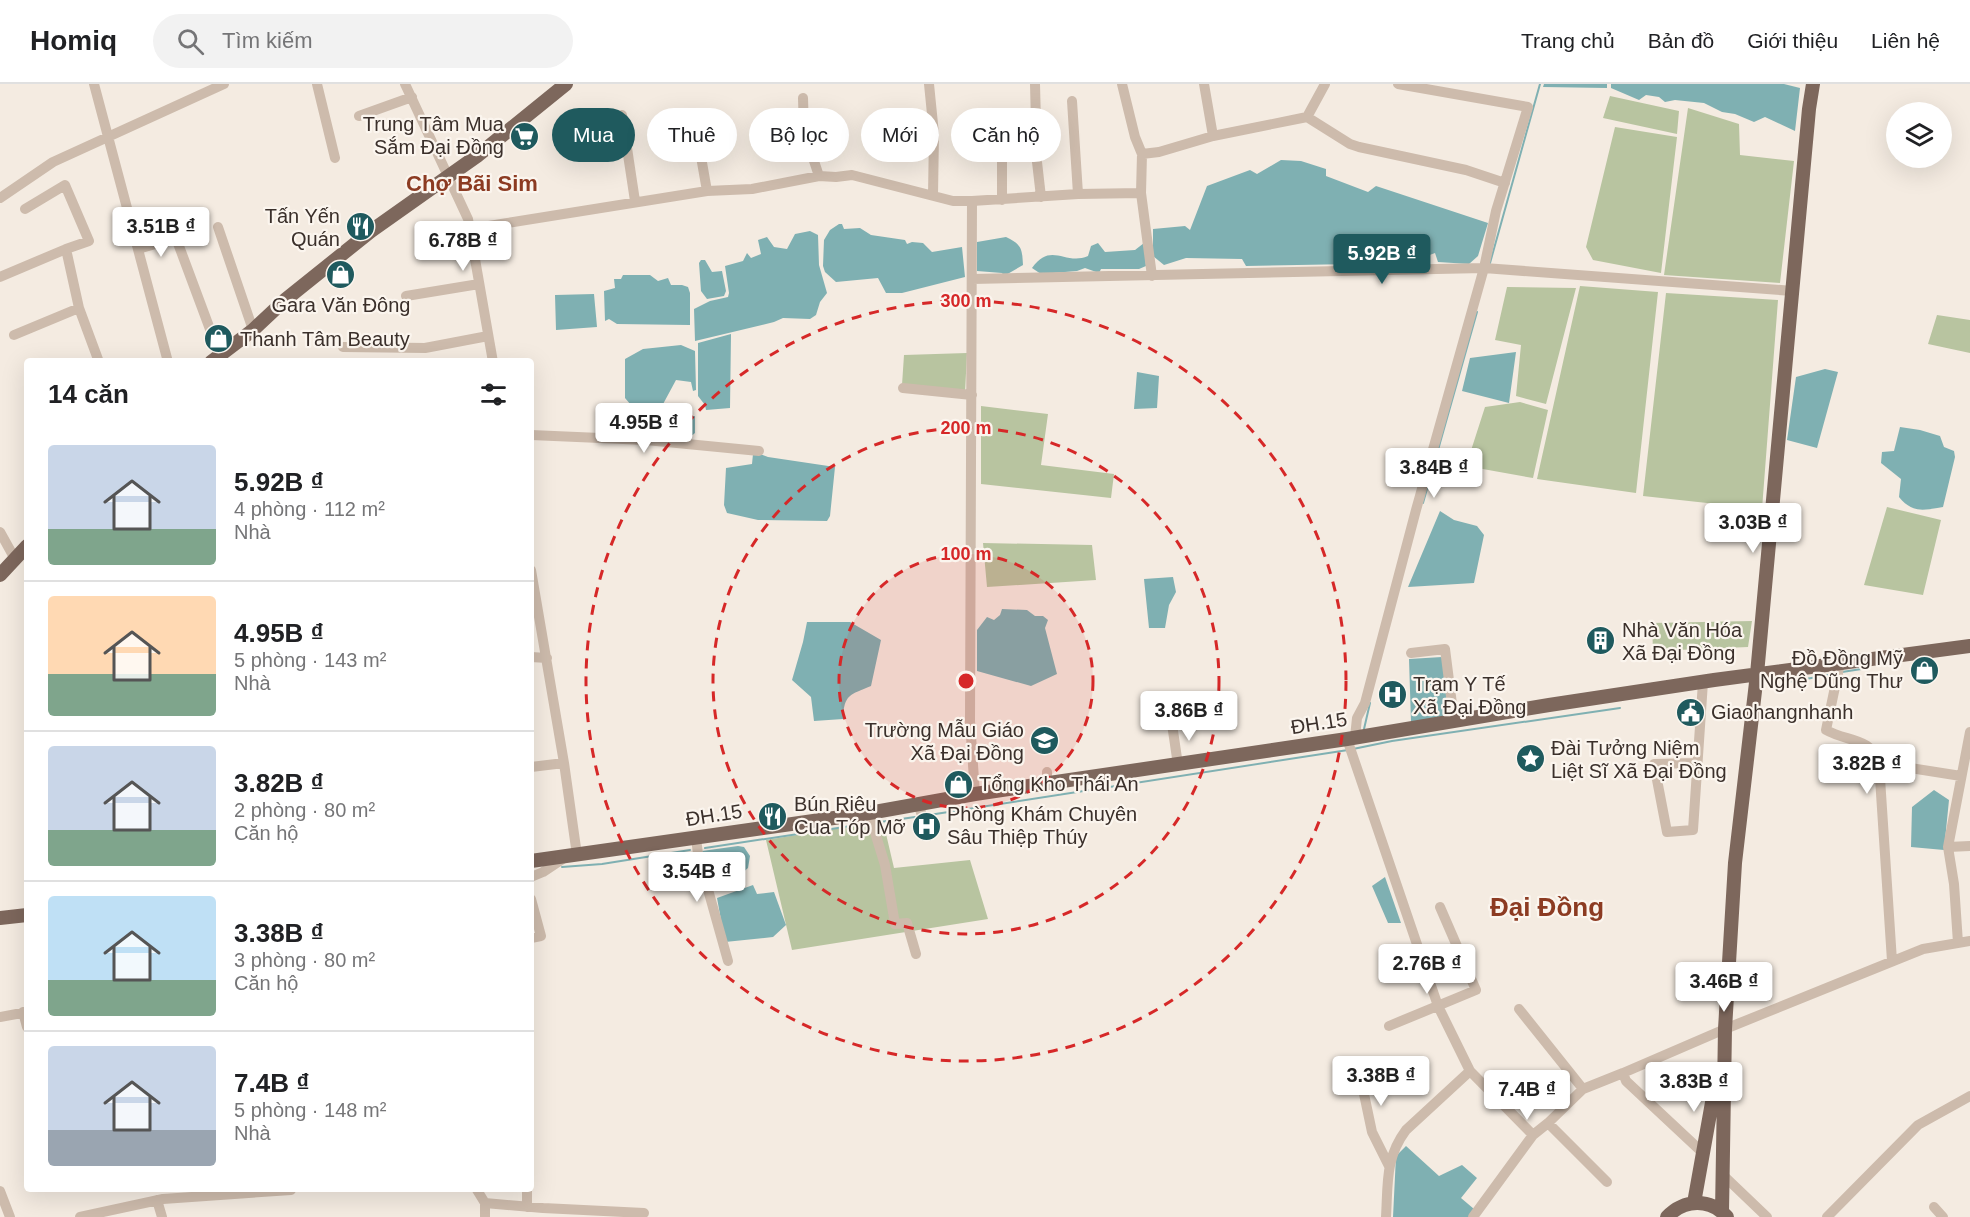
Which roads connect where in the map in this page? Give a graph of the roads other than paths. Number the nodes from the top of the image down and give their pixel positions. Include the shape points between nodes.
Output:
1 (94, 84) edge
2 (224, 84) edge
3 (317, 84) edge
4 (405, 84) edge
5 (566, 84) edge
6 (929, 84) edge
7 (1035, 84) edge
8 (1122, 84) edge
9 (1204, 84) edge
10 (1324, 84) edge
11 (1398, 84) edge
12 (1813, 84) edge
13 (412, 98) junction
14 (803, 98) dead end
15 (1072, 101) dead end
16 (359, 116) dead end
17 (1307, 117) junction
18 (1213, 136) junction
19 (108, 138) junction
20 (1142, 154) junction
21 (335, 158) dead end
22 (629, 162) edge
23 (702, 162) edge
24 (1002, 162) edge
25 (449, 176) junction
26 (819, 176) junction
27 (1505, 183) junction
28 (707, 191) junction
29 (1141, 193) junction
30 (1078, 194) junction
31 (933, 195) junction
32 (1041, 197) junction
33 (0, 198) edge
34 (1002, 200) junction
35 (635, 201) junction
36 (972, 201) junction
37 (25, 209) dead end
38 (218, 227) dead end
39 (470, 229) junction
40 (66, 249) junction
41 (138, 249) junction
42 (1484, 268) junction
43 (1152, 276) junction
44 (0, 277) edge
45 (972, 279) junction
46 (479, 284) junction
47 (1793, 291) junction
48 (406, 297) dead end
49 (79, 308) junction
50 (253, 330) junction
51 (14, 335) dead end
52 (488, 336) junction
53 (343, 347) dead end
54 (98, 358) edge
55 (167, 358) edge
56 (216, 358) edge
57 (217, 358) edge
58 (491, 358) edge
59 (903, 388) dead end
60 (972, 395) junction
61 (534, 435) edge
62 (759, 451) dead end
63 (0, 532) edge
64 (24, 550) edge
65 (15, 560) junction
66 (0, 575) edge
67 (535, 612) edge
68 (1970, 646) edge
69 (1411, 653) dead end
70 (534, 657) edge
71 (547, 658) junction
72 (1840, 663) junction
73 (1757, 674) junction
74 (1703, 682) junction
75 (1454, 720) junction
76 (1172, 724) dead end
77 (1970, 732) edge
78 (1351, 738) junction
79 (564, 763) junction
80 (1696, 763) junction
81 (1879, 763) junction
82 (1178, 765) junction
83 (534, 767) edge
84 (1961, 776) junction
85 (975, 794) junction
86 (918, 804) junction
87 (869, 813) junction
88 (924, 820) dead end
89 (696, 838) junction
90 (1970, 846) edge
91 (1948, 847) junction
92 (571, 856) junction
93 (534, 861) edge
94 (534, 876) edge
95 (1440, 907) dead end
96 (534, 910) edge
97 (24, 915) edge
98 (0, 918) edge
99 (534, 938) edge
100 (1970, 941) edge
101 (1958, 943) junction
102 (916, 954) dead end
103 (728, 961) dead end
104 (1892, 961) junction
105 (1438, 1006) junction
106 (1519, 1009) dead end
107 (24, 1012) edge
108 (0, 1017) edge
109 (1389, 1026) dead end
110 (1725, 1029) junction
111 (1470, 1071) junction
112 (1623, 1073) junction
113 (1355, 1074) dead end
114 (1583, 1089) junction
115 (1970, 1096) edge
116 (1548, 1123) junction
117 (1533, 1134) junction
118 (1702, 1154) junction
119 (1389, 1166) junction
120 (1723, 1175) junction
121 (1607, 1182) dead end
122 (0, 1191) edge
123 (264, 1192) edge
124 (478, 1192) edge
125 (527, 1192) edge
126 (156, 1200) junction
127 (485, 1203) junction
128 (1694, 1203) junction
129 (527, 1207) junction
130 (1935, 1207) dead end
131 (644, 1213) dead end
132 (1725, 1214) edge
133 (10, 1217) edge
134 (80, 1217) edge
135 (162, 1217) edge
136 (485, 1217) edge
137 (1386, 1217) edge
138 (1473, 1217) edge
139 (1667, 1217) edge
140 (1767, 1217) edge
141 (1827, 1217) edge
142 (1943, 1217) edge

1 - 19 street
2 - 19 street
3 - 21 street
4 - 13 street
5 - 25 main road
6 - 31 street via 934,134
7 - 32 street
8 - 20 street
9 - 18 street
10 - 17 street
11 - 27 street via 1527,107
12 - 47 main road
13 - 16 street
13 - 25 street
14 - 26 street via 804,130
15 - 30 street
17 - 18 street
17 - 27 street via 1350,144 1466,170
18 - 20 street
19 - 33 street via 53,162
19 - 41 street
20 - 29 street
22 - 35 street
23 - 28 street
24 - 34 street
25 - 39 street
25 - 50 main road via 363,238
26 - 28 street via 752,189
26 - 31 street via 852,175
27 - 42 street
28 - 35 street
29 - 30 street
29 - 43 street
30 - 32 street
31 - 36 street
32 - 34 street
34 - 36 street
35 - 39 street
36 - 45 street
37 - 40 street via 65,185 89,241
38 - 50 street
39 - 46 street
40 - 44 street
40 - 49 street
41 - 55 street
41 - 56 street via 176,238
42 - 43 street
42 - 47 street
42 - 78 street via 1365,703
43 - 45 street
45 - 60 street
46 - 48 street
46 - 52 street
47 - 73 main road
49 - 51 street
49 - 54 street
50 - 57 main road
52 - 53 street via 425,348
52 - 58 street
59 - 60 street
60 - 85 street via 970,721
61 - 62 street via 646,440
63 - 65 street
64 - 65 main road
65 - 66 main road
67 - 71 street
68 - 72 main road, ĐH.15 / ĐH.15
69 - 75 street via 1445,649
70 - 71 street
71 - 79 street
72 - 73 main road, ĐH.15 / ĐH.15
72 - 81 street via 1826,730 1868,746 1875,751
73 - 74 main road, ĐH.15 / ĐH.15
73 - 110 main road via 1735,863
74 - 75 main road, ĐH.15 / ĐH.15
74 - 80 street
75 - 78 main road, ĐH.15 / ĐH.15 via 1396,727
76 - 82 street
77 - 84 street
78 - 82 main road, ĐH.15 / ĐH.15
78 - 105 street
79 - 83 street
79 - 92 street
80 - 80 street via 1693,830 1667,832 1654,764
81 - 84 street
81 - 104 street
82 - 85 main road, ĐH.15 / ĐH.15 via 1047,779
84 - 91 street
85 - 86 main road, ĐH.15 / ĐH.15
86 - 87 main road, ĐH.15 / ĐH.15
86 - 88 street
87 - 89 main road, ĐH.15 / ĐH.15
87 - 102 street via 885,865 896,924 907,923
89 - 92 main road, ĐH.15 / ĐH.15
89 - 103 street
90 - 91 street
91 - 101 street
92 - 93 main road, ĐH.15 / ĐH.15
92 - 94 street
95 - 105 street via 1476,990
96 - 99 street via 541,936
97 - 98 main road
100 - 101 street
101 - 104 street via 1923,949
104 - 110 street
105 - 109 street
105 - 111 street
106 - 114 street
107 - 108 street
110 - 112 street
110 - 118 main road
110 - 120 main road
111 - 117 street
111 - 119 street via 1406,1130
112 - 114 street
112 - 118 street via 1626,1081
113 - 119 street via 1360,1075 1372,1132
114 - 116 street
115 - 141 street via 1918,1125
116 - 117 street
116 - 121 street
117 - 138 street
118 - 128 main road
119 - 137 street
120 - 132 main road
120 - 140 street
122 - 133 street
123 - 126 street
124 - 127 street
125 - 129 street
126 - 134 street
126 - 135 street
127 - 129 street
127 - 136 street
128 - 132 main road via 1714,1206
128 - 139 main road via 1682,1205
129 - 131 street
130 - 142 street

